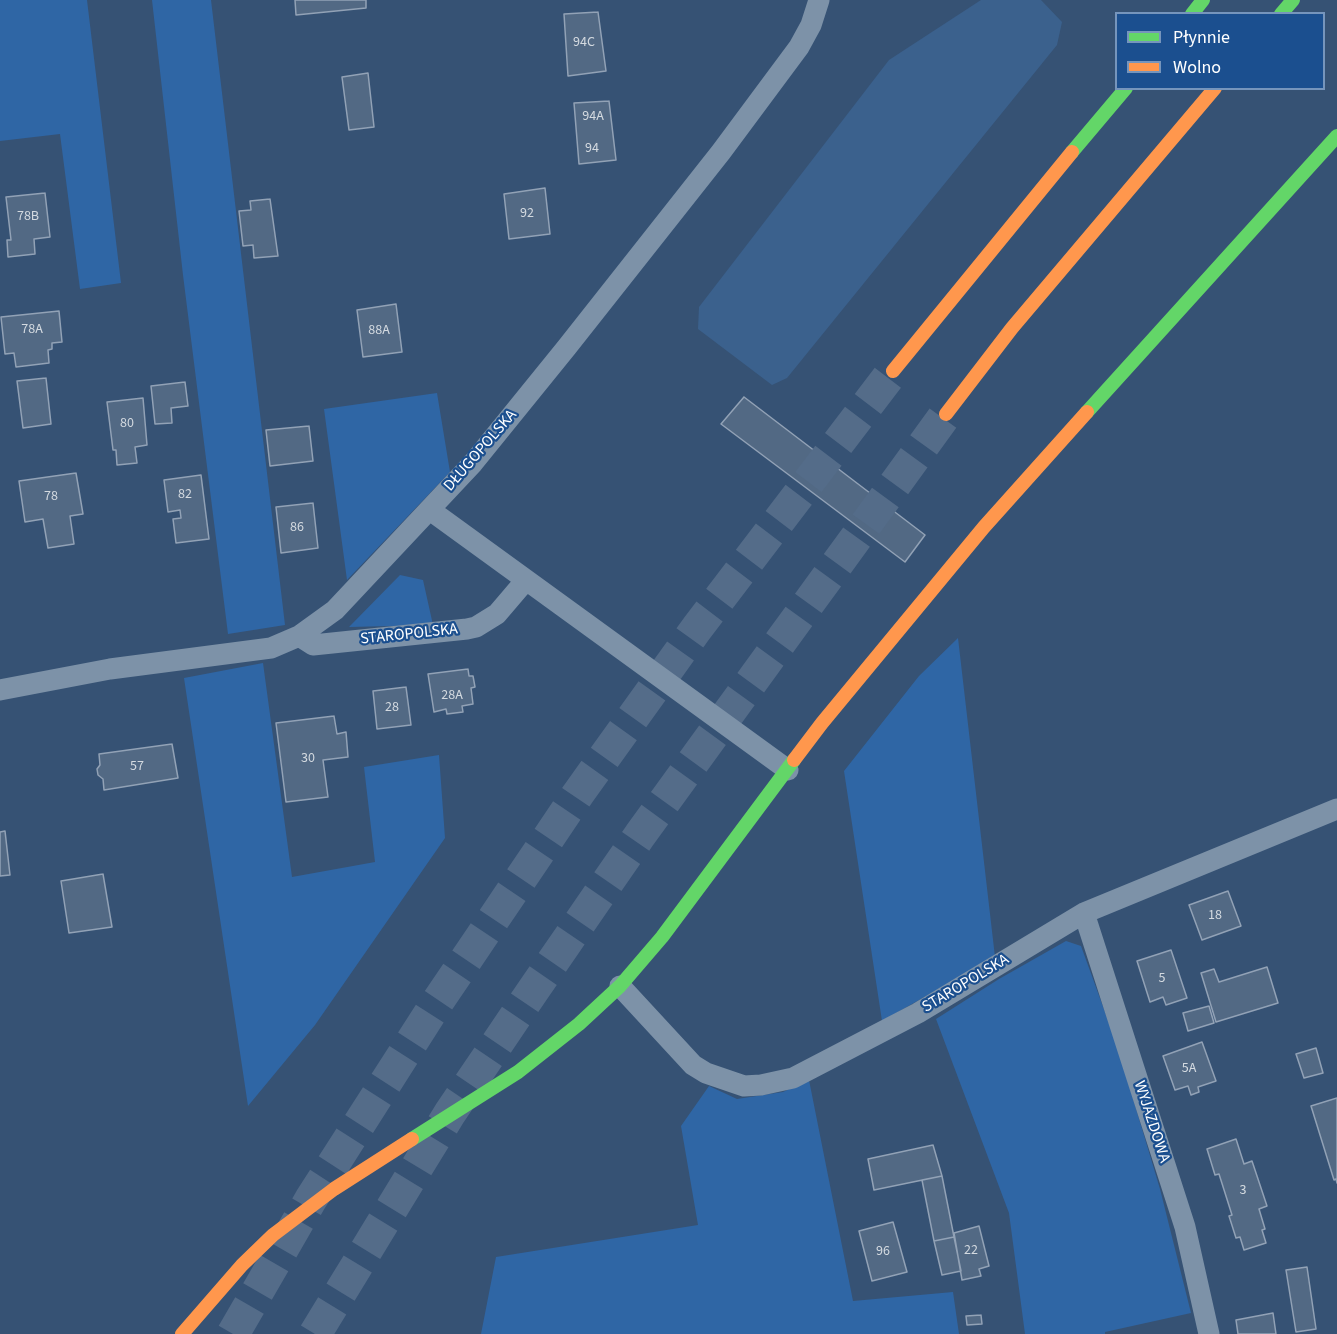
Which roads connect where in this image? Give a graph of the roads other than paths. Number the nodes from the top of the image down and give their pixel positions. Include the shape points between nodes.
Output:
1 (819, 0) edge
2 (1203, 0) edge
3 (1293, 0) edge
4 (1194, 12) edge
5 (1283, 12) edge
6 (1124, 90) edge
7 (1213, 90) edge
8 (1337, 136) edge
9 (893, 371) tunnel mouth
10 (946, 414) tunnel mouth
11 (430, 510) junction
12 (526, 580) junction
13 (299, 636) junction
14 (0, 690) edge
15 (788, 770) junction
16 (1335, 814) edge
17 (1084, 913) junction
18 (620, 986) junction
19 (214, 1297) junction
20 (182, 1334) edge
21 (202, 1334) edge
22 (1209, 1334) edge

1 - 11 street, DŁUGOPOLSKA via 799,47 721,152 473,463
2 - 4 main road
3 - 5 main road
6 - 9 main road
7 - 10 main road via 1129,186
8 - 15 main road via 984,527 822,723
11 - 12 street
11 - 13 street, DŁUGOPOLSKA via 335,610
12 - 13 street, STAROPOLSKA via 497,614 476,627 313,645
12 - 15 street
13 - 14 street, DŁUGOPOLSKA via 272,648 110,669
15 - 18 main road via 662,937
16 - 17 street, STAROPOLSKA
17 - 18 street, STAROPOLSKA via 907,1018 792,1078 761,1085 726,1081 693,1065
17 - 22 street, WYJAZDOWA via 1185,1227
18 - 19 main road via 518,1072 299,1215 273,1235
19 - 20 main road
19 - 21 main road

